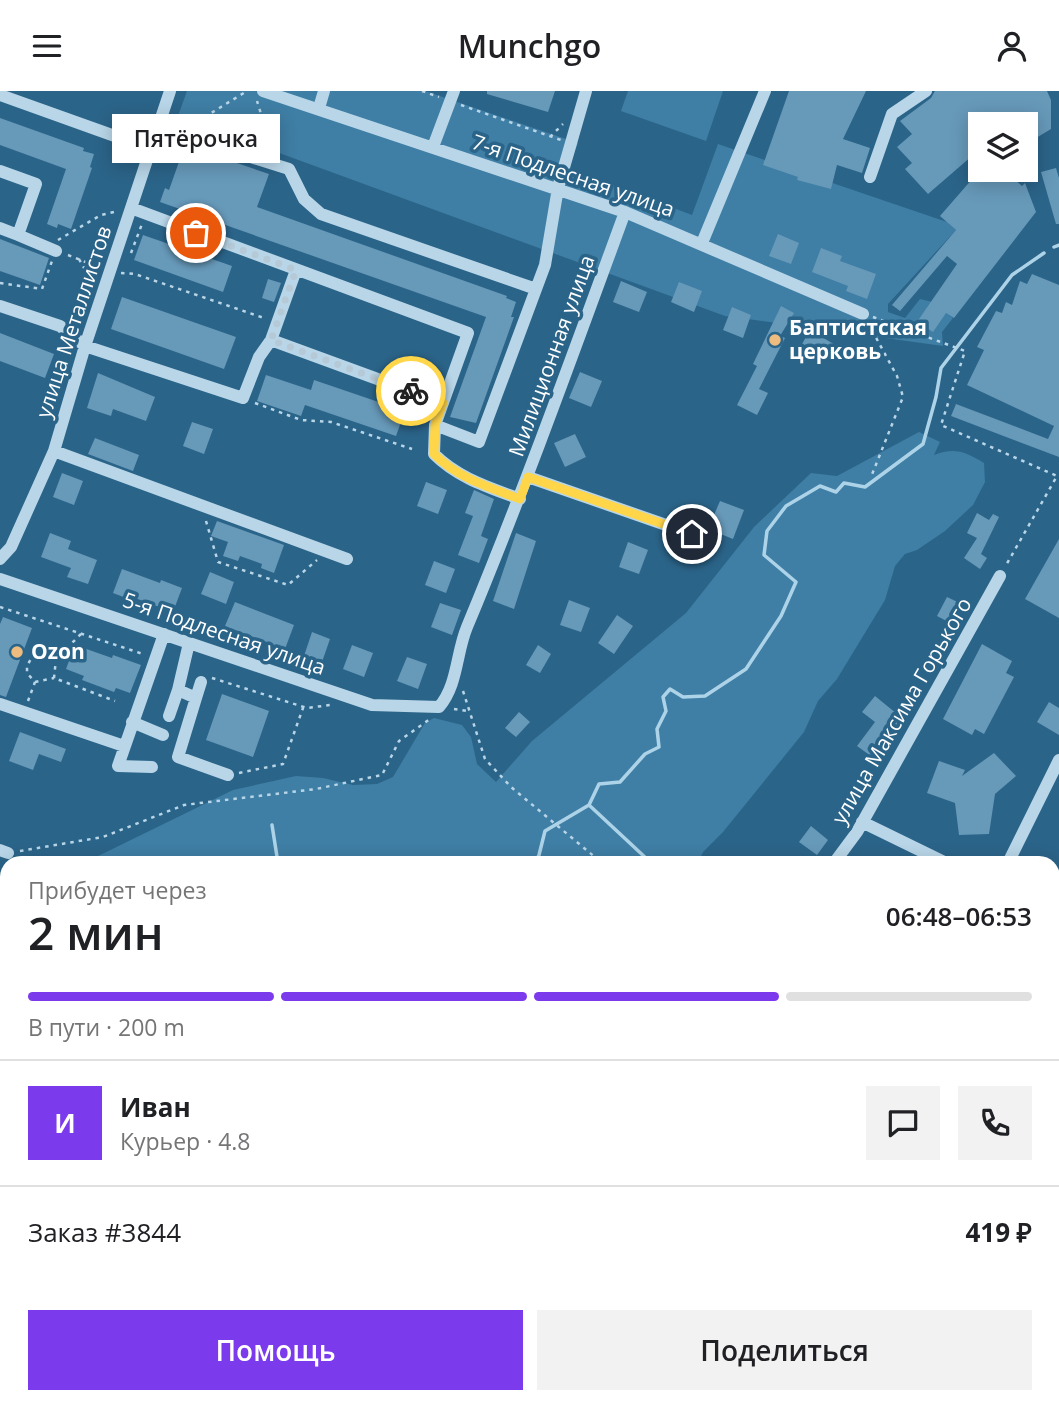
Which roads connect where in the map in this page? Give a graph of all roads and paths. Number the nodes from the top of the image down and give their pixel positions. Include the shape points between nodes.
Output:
1 (247, 91) edge
2 (254, 91) edge
3 (263, 91) edge
4 (324, 91) edge
5 (422, 91) edge
6 (586, 91) edge
7 (765, 91) edge
8 (926, 91) edge
9 (165, 92) edge
10 (0, 95) edge
11 (452, 96) edge
12 (318, 108) junction
13 (158, 128) junction
14 (177, 134) junction
15 (570, 144) junction
16 (433, 147) junction
17 (151, 149) junction
18 (252, 157) junction
19 (0, 171) edge
20 (870, 177) dead end
21 (558, 188) junction
22 (131, 208) junction
23 (625, 212) junction
24 (146, 214) junction
25 (0, 228) edge
26 (18, 235) junction
27 (702, 243) junction
28 (51, 249) junction
29 (79, 259) junction
30 (128, 261) dead end
31 (296, 270) junction
32 (110, 272) junction
33 (0, 283) edge
34 (536, 289) junction
35 (102, 298) junction
36 (0, 306) edge
37 (863, 314) junction
38 (277, 322) junction
39 (271, 340) junction
40 (85, 346) junction
41 (243, 398) junction
42 (443, 403) junction
43 (435, 425) junction
44 (412, 449) dead end
45 (54, 451) junction
46 (1058, 476) edge
47 (528, 477) junction
48 (871, 477) dead end
49 (520, 499) junction
50 (201, 505) junction
51 (716, 542) dead end
52 (328, 552) junction
53 (0, 559) edge
54 (348, 559) dead end
55 (1000, 576) joint
56 (0, 579) edge
57 (0, 607) edge
58 (81, 634) junction
59 (163, 634) junction
60 (189, 643) junction
61 (155, 658) junction
62 (56, 659) junction
63 (54, 678) junction
64 (206, 680) joint
65 (35, 682) junction
66 (178, 690) junction
67 (196, 698) junction
68 (115, 701) dead end
69 (0, 704) edge
70 (334, 705) dead end
71 (439, 706) joint
72 (26, 707) dead end
73 (303, 707) junction
74 (468, 711) dead end
75 (424, 714) dead end
76 (169, 716) dead end
77 (132, 722) junction
78 (163, 735) dead end
79 (124, 745) junction
80 (1059, 761) edge
81 (152, 767) dead end
82 (228, 775) joint
83 (862, 822) junction
84 (4, 852) edge
85 (594, 856) edge
86 (839, 856) edge
87 (932, 856) edge
88 (1012, 856) edge

1 - 14 path
2 - 18 path via 262,117
3 - 12 street, 7-я Подлесная улица
4 - 12 street
5 - 11 path
6 - 15 street
7 - 27 street
8 - 20 street via 892,114
9 - 13 street, улица Металлистов
10 - 17 street
11 - 15 path
11 - 16 street
12 - 16 street, 7-я Подлесная улица
13 - 14 street
13 - 17 street, улица Металлистов
14 - 18 street
15 - 21 street
16 - 21 street, 7-я Подлесная улица
17 - 22 street, улица Металлистов
18 - 34 street via 289,169 304,199 321,214
19 - 26 street via 36,184
21 - 23 street, 7-я Подлесная улица
21 - 34 street via 545,265
22 - 24 street
22 - 28 path via 101,215
22 - 32 street, улица Металлистов
23 - 27 street, 7-я Подлесная улица
23 - 47 street, Милиционная улица
24 - 30 path
24 - 31 street
25 - 26 street
26 - 28 street
27 - 37 street, 7-я Подлесная улица
28 - 29 path
28 - 33 path via 42,289
29 - 32 path
29 - 35 path
31 - 38 street
31 - 42 street via 468,333
32 - 35 street, улица Металлистов
32 - 38 path via 135,274
34 - 43 street via 479,442
35 - 40 street, улица Металлистов
36 - 40 street via 60,326
37 - 46 path via 965,351 941,425
37 - 48 path via 897,376 903,397
38 - 39 street
39 - 41 street
39 - 42 street
40 - 41 street
40 - 45 street, улица Металлистов
41 - 44 path via 301,420 331,422
42 - 43 street
43 - 49 street via 434,454 448,469
45 - 50 street
45 - 53 street, улица Металлистов via 10,547
46 - 55 path
47 - 49 street, Милиционная улица
47 - 51 street
49 - 71 street, Милиционная улица via 464,635 451,689
50 - 52 street
50 - 52 path via 218,562 288,585
52 - 54 street
55 - 83 street, улица Максима Горького
56 - 59 street, 5-я Подлесная улица
57 - 58 path
58 - 61 path
58 - 62 path
59 - 60 street, 5-я Подлесная улица
59 - 61 street
60 - 66 street
60 - 71 street, 5-я Подлесная улица via 372,705
61 - 77 street
62 - 63 path
62 - 65 path via 33,657 27,673
63 - 65 path
63 - 68 path
64 - 67 street
64 - 73 path
65 - 72 path
66 - 67 street
66 - 76 street
67 - 82 street via 178,757
69 - 79 street
70 - 73 path
73 - 82 path via 283,764
74 - 85 path via 485,759 511,787
75 - 84 path via 436,715 400,741 382,775 316,789 184,805 103,837
77 - 78 street
77 - 79 street
79 - 81 street via 118,766
80 - 88 street
83 - 86 street, улица Максима Горького
83 - 87 street

